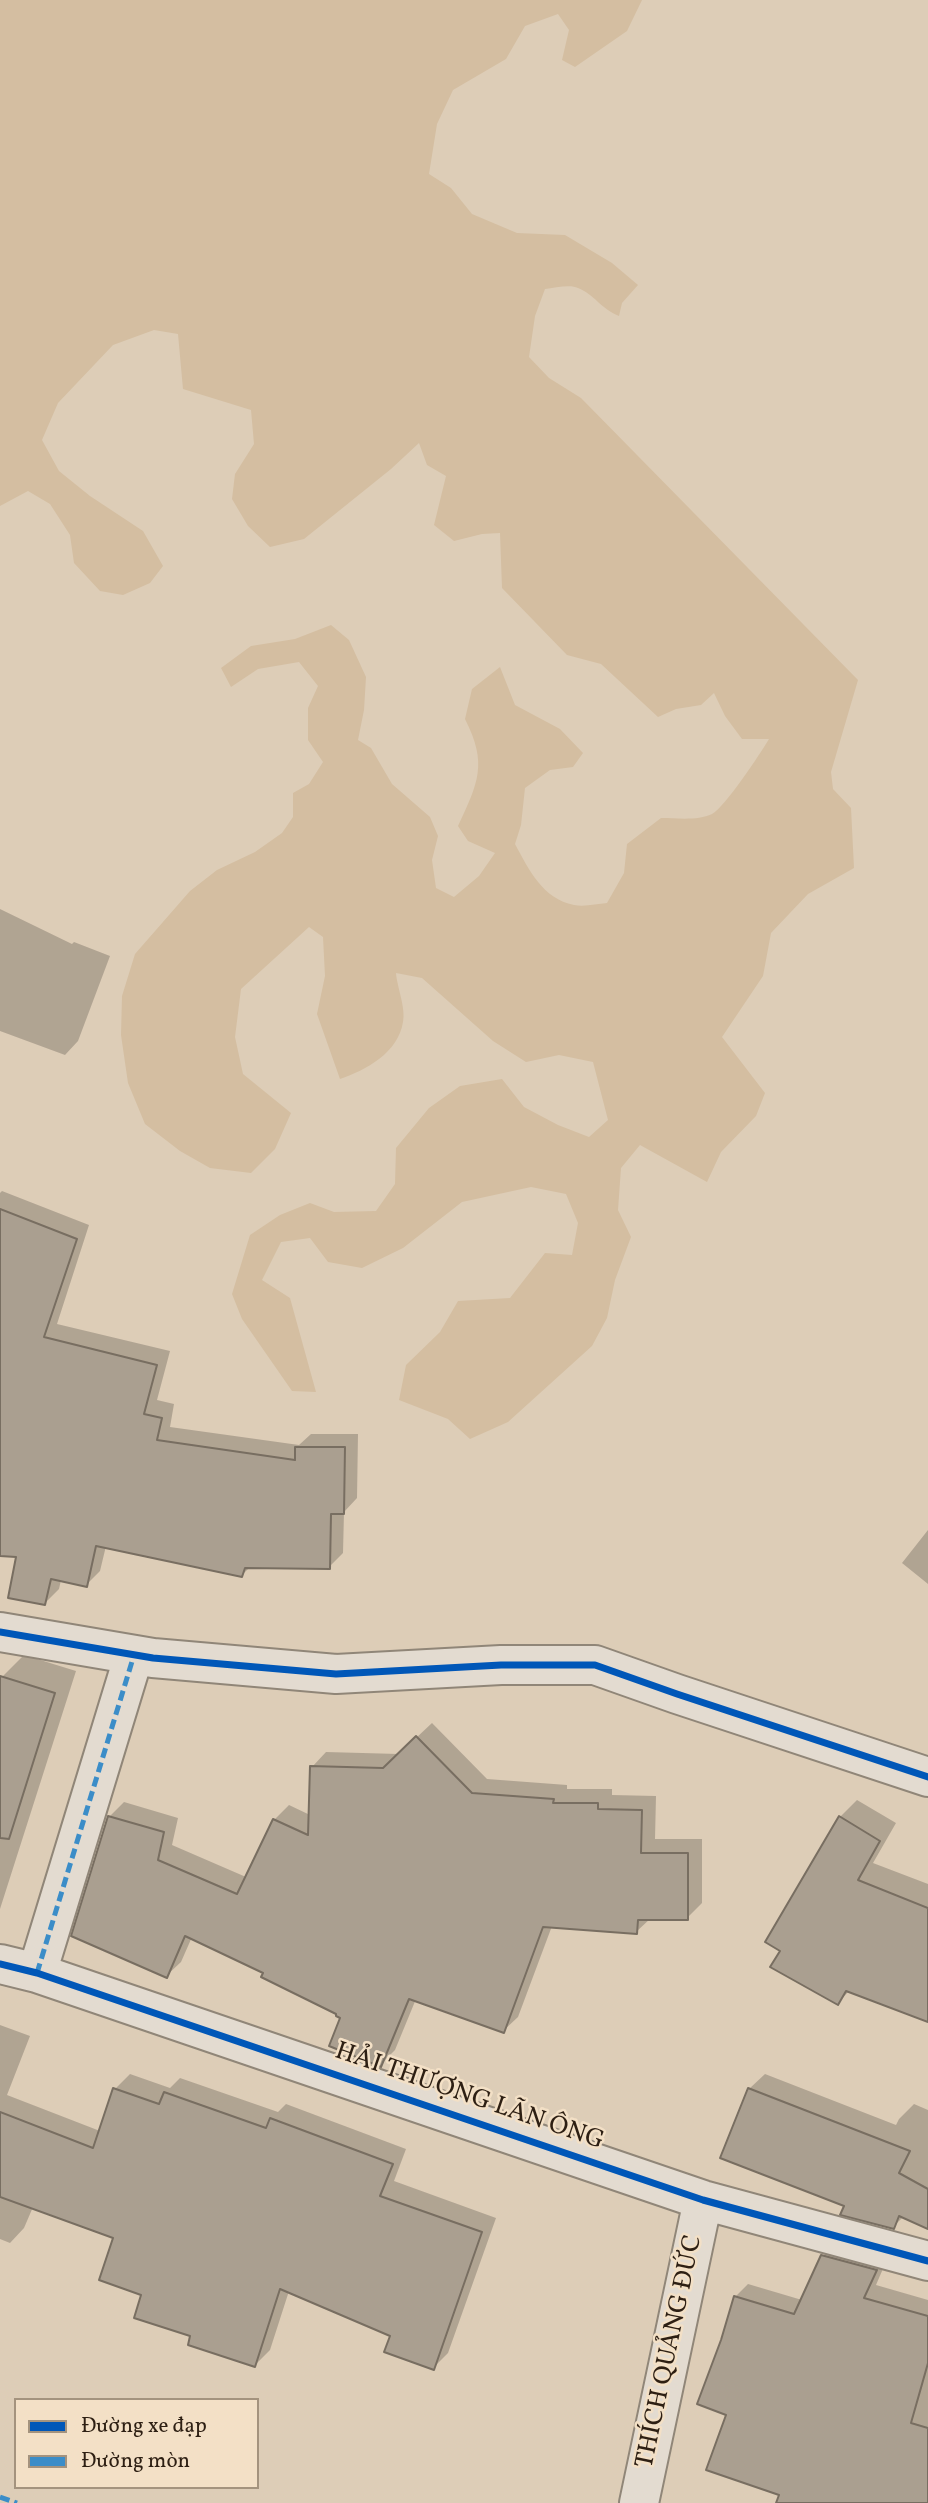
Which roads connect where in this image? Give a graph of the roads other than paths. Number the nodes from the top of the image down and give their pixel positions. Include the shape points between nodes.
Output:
1 (0, 1632) edge
2 (134, 1655) junction
3 (928, 1777) edge
4 (0, 1964) edge
5 (37, 1973) junction
6 (703, 2200) junction
7 (928, 2261) edge
8 (639, 2503) edge

1 - 2 street
2 - 3 street via 336,1674 595,1665
2 - 5 street
4 - 5 street, HẢI THƯỢNG LÃN ÔNG
5 - 6 street, HẢI THƯỢNG LÃN ÔNG
6 - 7 street, HẢI THƯỢNG LÃN ÔNG
6 - 8 street, THÍCH QUẢNG ĐỨC

